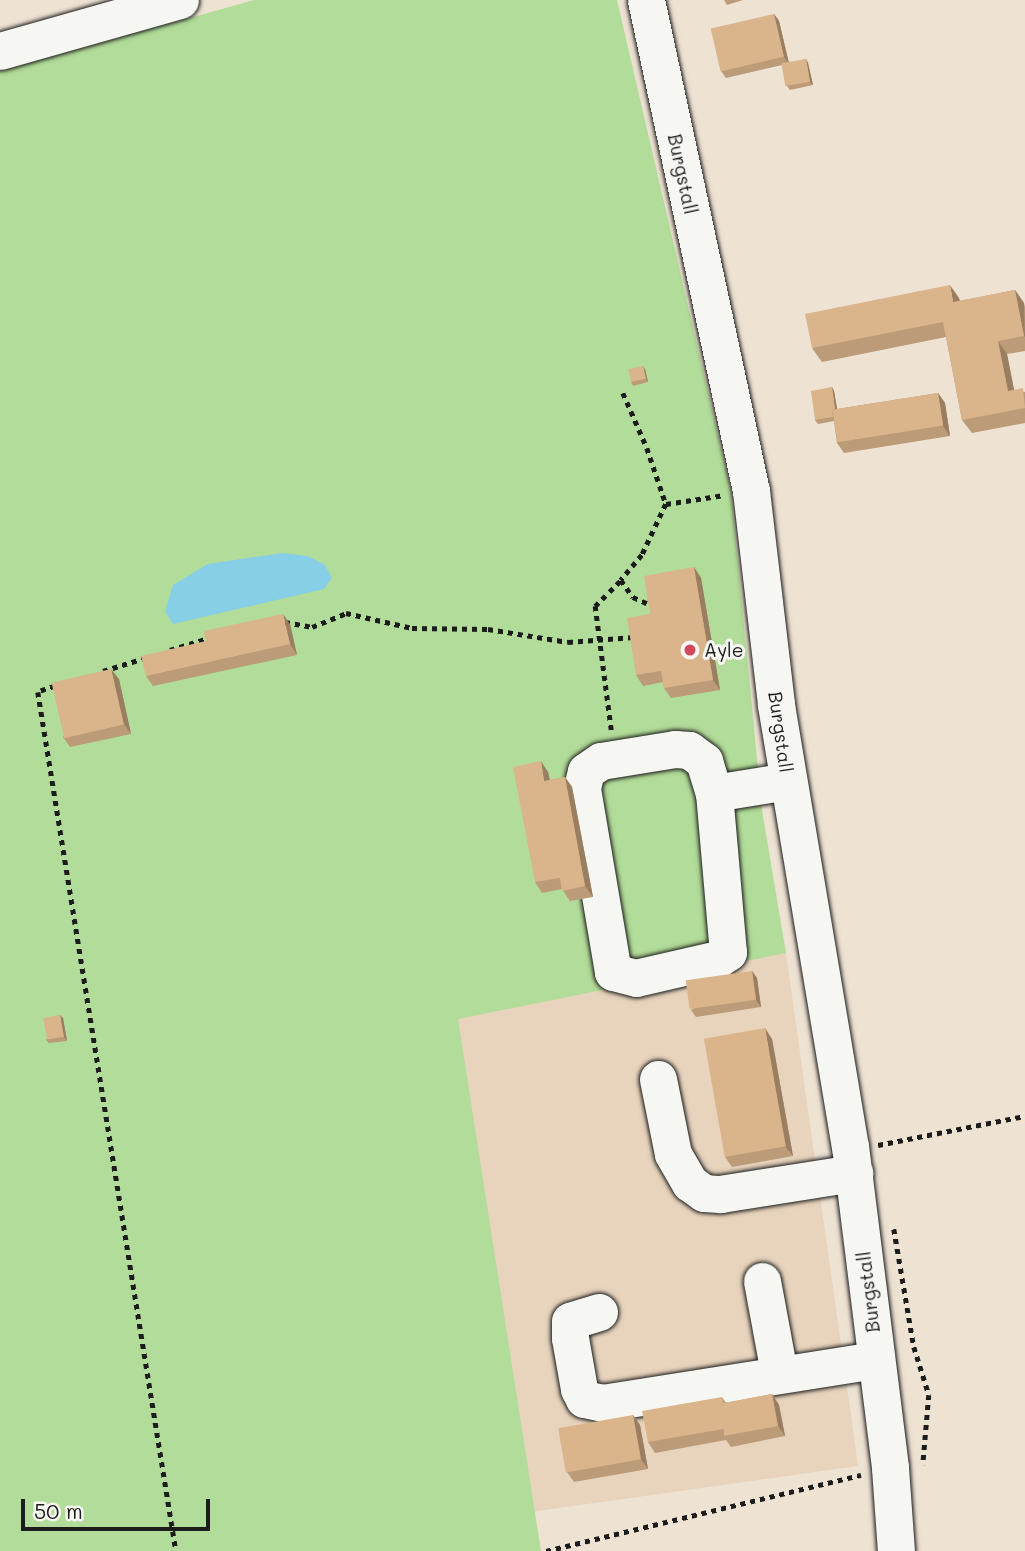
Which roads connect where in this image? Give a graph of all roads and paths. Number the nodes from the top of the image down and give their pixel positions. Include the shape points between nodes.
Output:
1 (180, 0) edge
2 (646, 0) edge
3 (0, 51) edge
4 (623, 393) dead end
5 (751, 491) junction
6 (666, 504) junction
7 (621, 580) junction
8 (654, 607) edge
9 (278, 623) edge
10 (217, 635) edge
11 (635, 637) edge
12 (599, 639) junction
13 (167, 651) edge
14 (154, 655) edge
15 (89, 675) edge
16 (64, 683) edge
17 (620, 757) junction
18 (788, 780) junction
19 (714, 793) junction
20 (658, 1079) dead end
21 (1025, 1116) edge
22 (852, 1160) junction
23 (762, 1280) dead end
24 (599, 1312) dead end
25 (876, 1360) junction
26 (779, 1373) junction
27 (890, 1468) junction
28 (176, 1551) edge
29 (546, 1551) edge
30 (896, 1551) edge

1 - 3 street
2 - 5 street, Burgstall
4 - 6 path
5 - 6 path
5 - 18 street, Burgstall
6 - 7 path via 642,555
7 - 8 path via 633,597
7 - 12 path via 595,606
9 - 12 path via 291,621 312,627 346,613 412,628 488,629 568,642
10 - 13 path
11 - 12 path
12 - 17 path via 612,737
14 - 15 path
16 - 28 path via 38,691
17 - 19 street via 689,750 704,761
17 - 19 street via 601,761 586,771 582,788 613,972 636,978 719,959 728,952
18 - 19 street
18 - 22 street, Burgstall
20 - 22 street via 673,1154 690,1183 704,1193 720,1194
21 - 22 path via 878,1145
22 - 25 street, Burgstall
23 - 26 street
24 - 26 street via 570,1321 584,1399 603,1403
25 - 26 street
25 - 27 street, Burgstall
27 - 29 path
27 - 30 street, Burgstall

